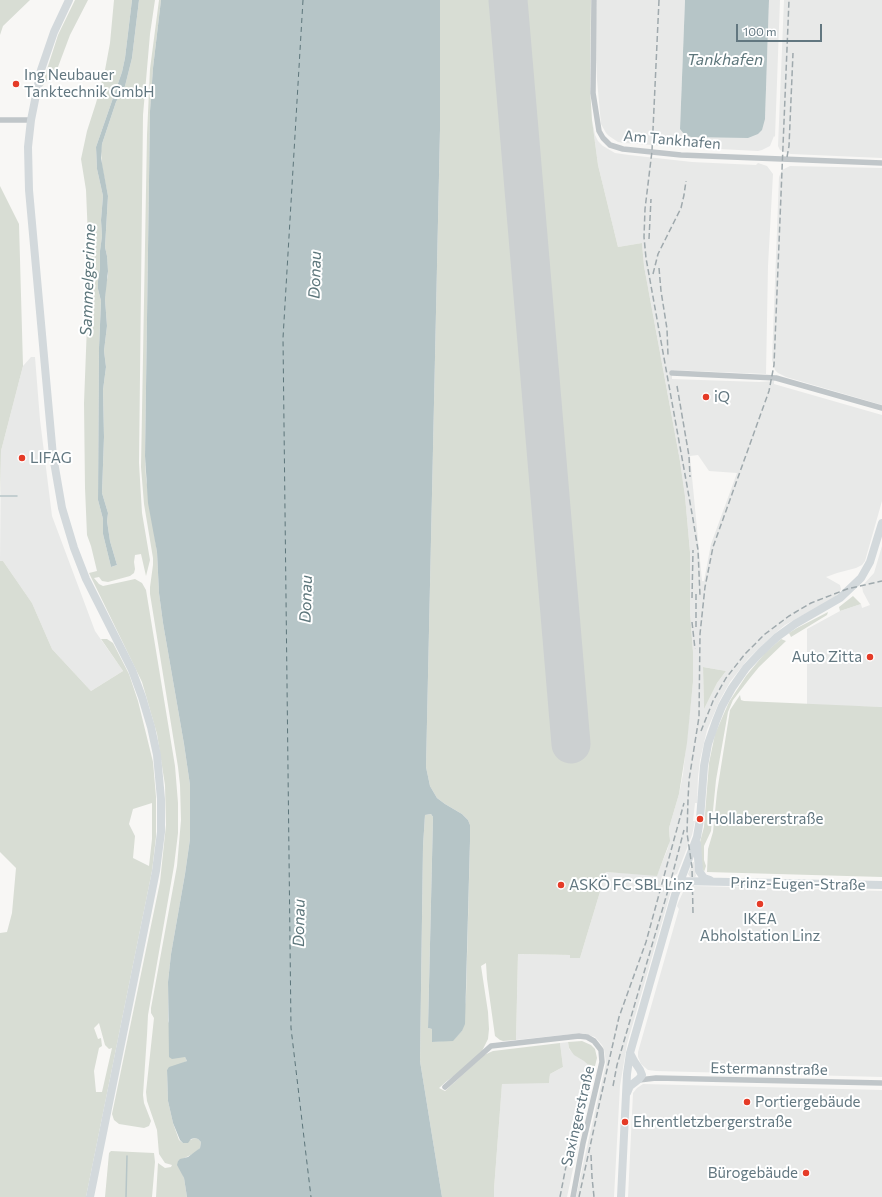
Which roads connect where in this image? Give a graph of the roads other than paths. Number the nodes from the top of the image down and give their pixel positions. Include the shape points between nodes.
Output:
1 (69, 0) edge
2 (594, 0) edge
3 (0, 120) edge
4 (31, 120) junction
5 (882, 163) edge
6 (672, 373) dead end
7 (882, 408) edge
8 (882, 523) edge
9 (697, 837) junction
10 (680, 881) junction
11 (714, 882) junction
12 (882, 886) edge
13 (630, 1053) junction
14 (640, 1069) junction
15 (627, 1074) junction
16 (656, 1078) junction
17 (637, 1081) junction
18 (882, 1083) edge
19 (446, 1087) dead end
20 (627, 1093) junction
21 (90, 1197) edge
22 (573, 1197) edge
23 (621, 1197) edge

1 - 4 main road via 43,63
2 - 5 street, Am Tankhafen via 593,93 599,131 610,145 623,150 681,154
3 - 4 street
4 - 21 main road via 29,197 48,415 58,490 68,532 80,564 132,670 142,697 154,741 160,782 161,832 157,867
6 - 7 street via 776,378
8 - 9 main road via 870,562 856,584 835,602 795,624 769,644 746,668 730,692 716,721 706,755
9 - 10 main road
9 - 11 main road, Prinz-Eugen-Straße via 699,871 704,878
10 - 11 main road, Prinz-Eugen-Straße
10 - 13 main road
11 - 12 main road, Prinz-Eugen-Straße
13 - 14 main road
13 - 15 main road
14 - 15 main road via 631,1067
14 - 16 street, Estermannstraße
14 - 17 main road via 642,1075
15 - 17 main road via 630,1080
15 - 20 main road
16 - 17 street, Estermannstraße
16 - 18 street, Estermannstraße
17 - 20 main road via 630,1086
19 - 22 street, Saxingerstraße via 491,1046 579,1036 594,1041 601,1050 602,1062
20 - 23 main road

